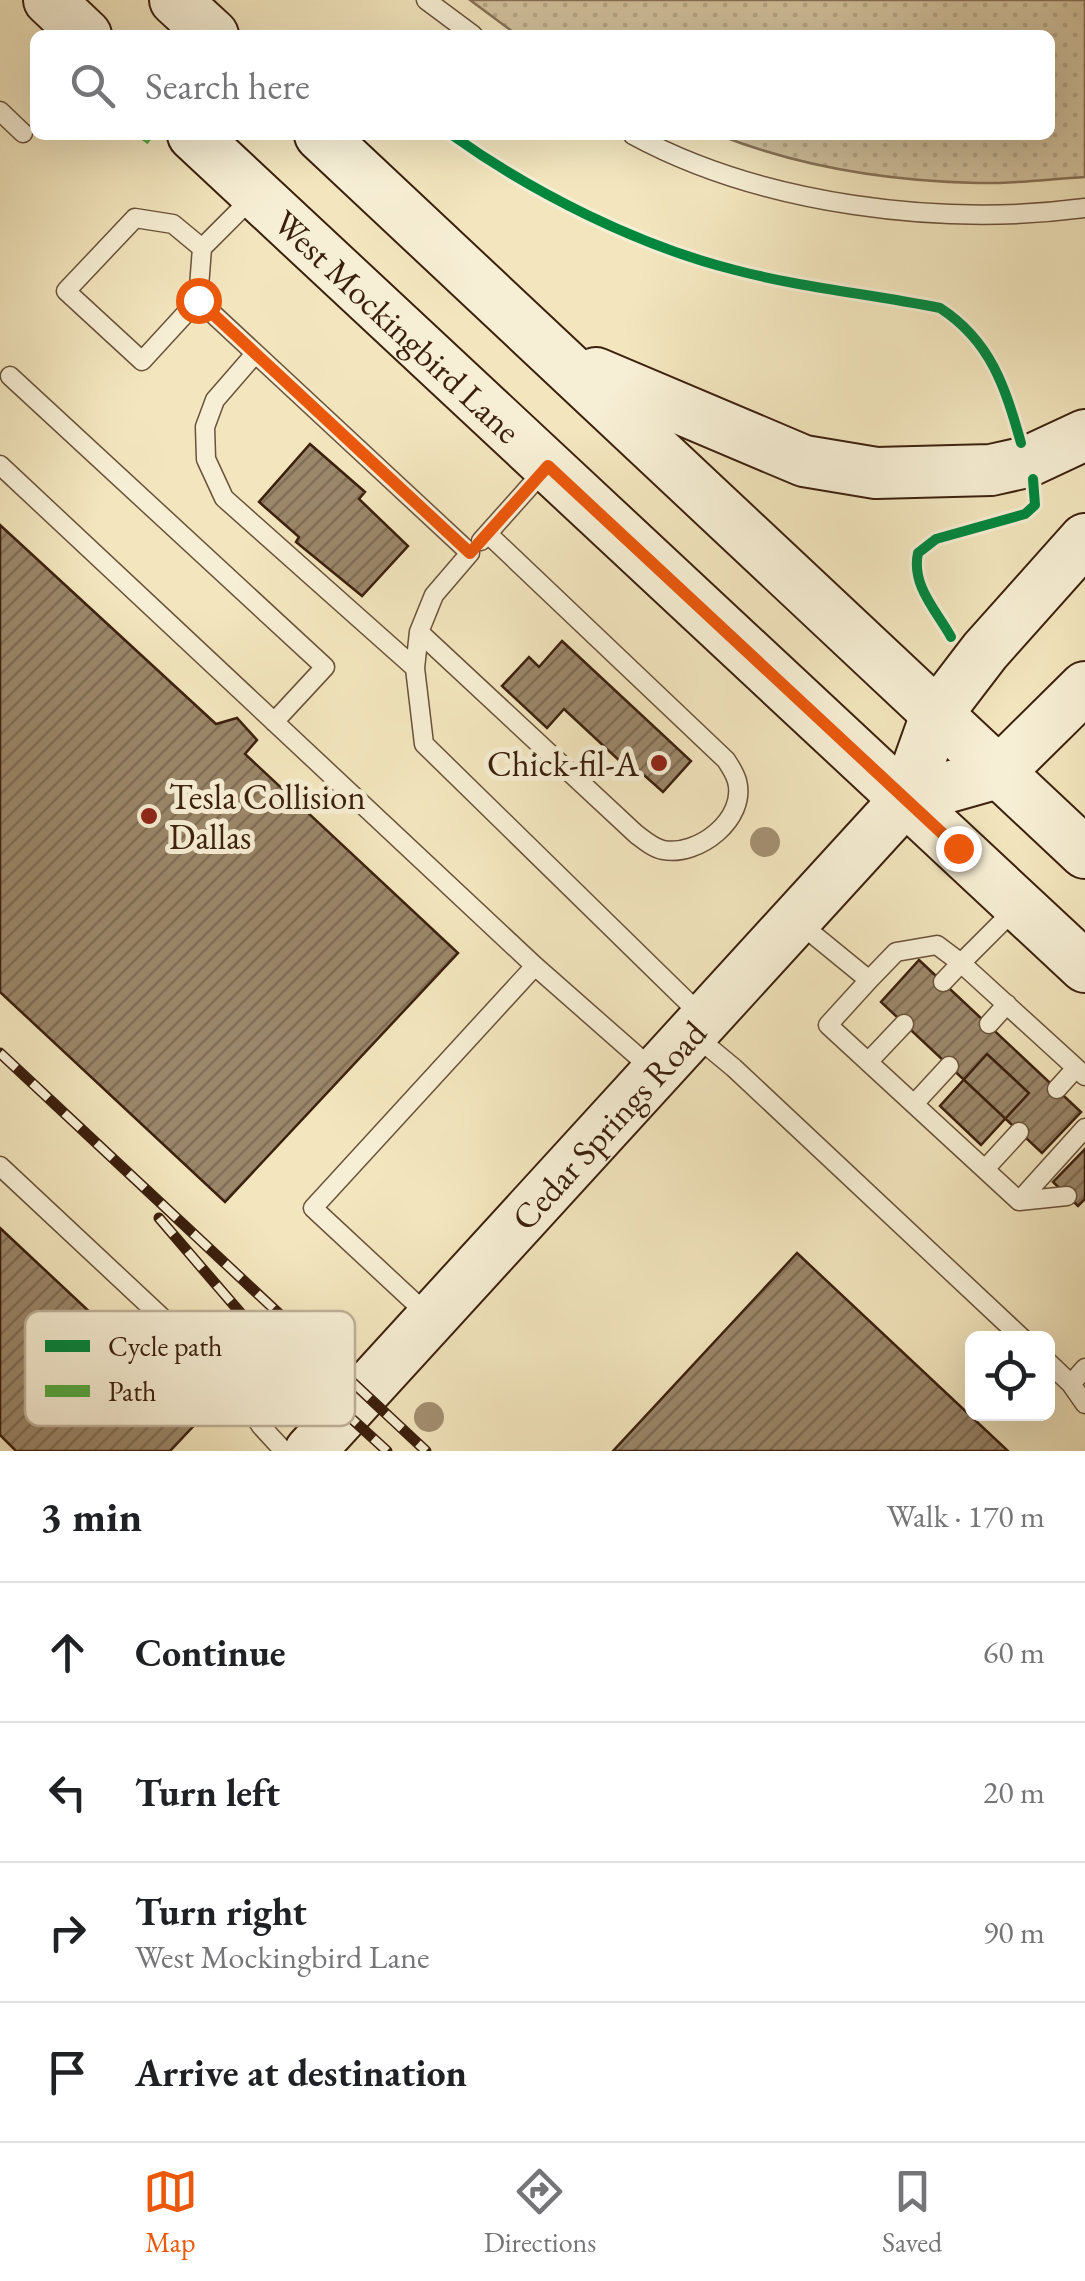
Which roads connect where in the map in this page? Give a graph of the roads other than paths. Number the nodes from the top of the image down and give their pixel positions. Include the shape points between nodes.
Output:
1 (49, 0) edge
2 (175, 0) edge
3 (426, 0) edge
4 (81, 30) edge
5 (207, 30) edge
6 (466, 30) edge
7 (0, 111) edge
8 (23, 133) dead end
9 (199, 140) edge
10 (325, 140) edge
11 (643, 140) edge
12 (256, 194) junction
13 (1085, 208) edge
14 (202, 248) junction
15 (198, 300) junction
16 (256, 354) junction
17 (559, 356) junction
18 (3, 376) edge
19 (1085, 435) edge
20 (0, 465) edge
21 (548, 466) junction
22 (488, 534) junction
23 (1085, 538) edge
24 (470, 553) junction
25 (419, 632) junction
26 (415, 668) junction
27 (1085, 687) edge
28 (936, 715) junction
29 (274, 722) junction
30 (998, 773) junction
31 (906, 799) junction
32 (1085, 853) edge
33 (1019, 905) junction
34 (796, 920) junction
35 (961, 963) junction
36 (534, 966) junction
37 (1085, 966) edge
38 (869, 980) junction
39 (944, 982) dead end
40 (1007, 1004) junction
41 (904, 1024) dead end
42 (989, 1024) dead end
43 (698, 1026) junction
44 (868, 1062) junction
45 (949, 1066) dead end
46 (1081, 1072) edge
47 (656, 1073) junction
48 (1057, 1089) dead end
49 (914, 1104) junction
50 (1085, 1128) edge
51 (1019, 1132) dead end
52 (0, 1166) edge
53 (985, 1169) junction
54 (1067, 1196) dead end
55 (1020, 1201) junction
56 (156, 1311) edge
57 (432, 1318) junction
58 (1015, 1331) edge
59 (1085, 1368) edge
60 (1055, 1369) edge
61 (1071, 1384) junction
62 (355, 1402) edge
63 (1085, 1404) edge
64 (262, 1426) edge
65 (333, 1426) edge
66 (284, 1451) edge
67 (310, 1451) edge

1 - 4 main road
2 - 5 main road
3 - 6 lane
7 - 8 lane
9 - 12 main road, West Mockingbird Lane
10 - 17 main road
11 - 13 lane via 776,191 913,213
12 - 14 lane
12 - 21 main road, West Mockingbird Lane
14 - 15 lane
14 - 15 lane via 173,224 135,218 66,291 142,362
15 - 16 lane
16 - 24 lane
16 - 26 lane via 215,400 205,428 206,459 224,498
17 - 19 main road via 804,461 876,473 990,470 1027,462
17 - 28 main road
18 - 29 lane via 324,668
20 - 29 lane
21 - 22 lane
21 - 31 main road, West Mockingbird Lane
22 - 24 lane
22 - 25 lane via 726,760 738,783 735,808 710,841 685,851 659,850
23 - 28 main road
24 - 25 lane via 434,595
25 - 26 lane
26 - 43 lane via 424,744
27 - 30 main road
28 - 30 main road
28 - 31 main road
29 - 36 lane
30 - 31 main road
30 - 32 main road
31 - 33 main road, West Mockingbird Lane
31 - 34 main road, Cedar Springs Road
33 - 35 lane
33 - 37 main road, West Mockingbird Lane
34 - 38 lane
34 - 43 main road, Cedar Springs Road
35 - 38 lane via 937,945 896,952
35 - 39 lane
35 - 40 lane
36 - 47 lane
36 - 57 lane via 313,1208
38 - 44 lane via 828,1025
40 - 42 lane
40 - 46 lane
41 - 44 lane
43 - 47 main road, Cedar Springs Road
43 - 58 lane via 734,1068
44 - 49 lane
45 - 49 lane
46 - 48 lane
47 - 57 main road, Cedar Springs Road
49 - 53 lane
50 - 55 lane
51 - 53 lane
52 - 56 lane
53 - 55 lane
54 - 55 lane
57 - 62 main road, Cedar Springs Road
59 - 61 lane
60 - 61 lane
61 - 63 lane
64 - 66 lane
65 - 67 main road, Cedar Springs Road

